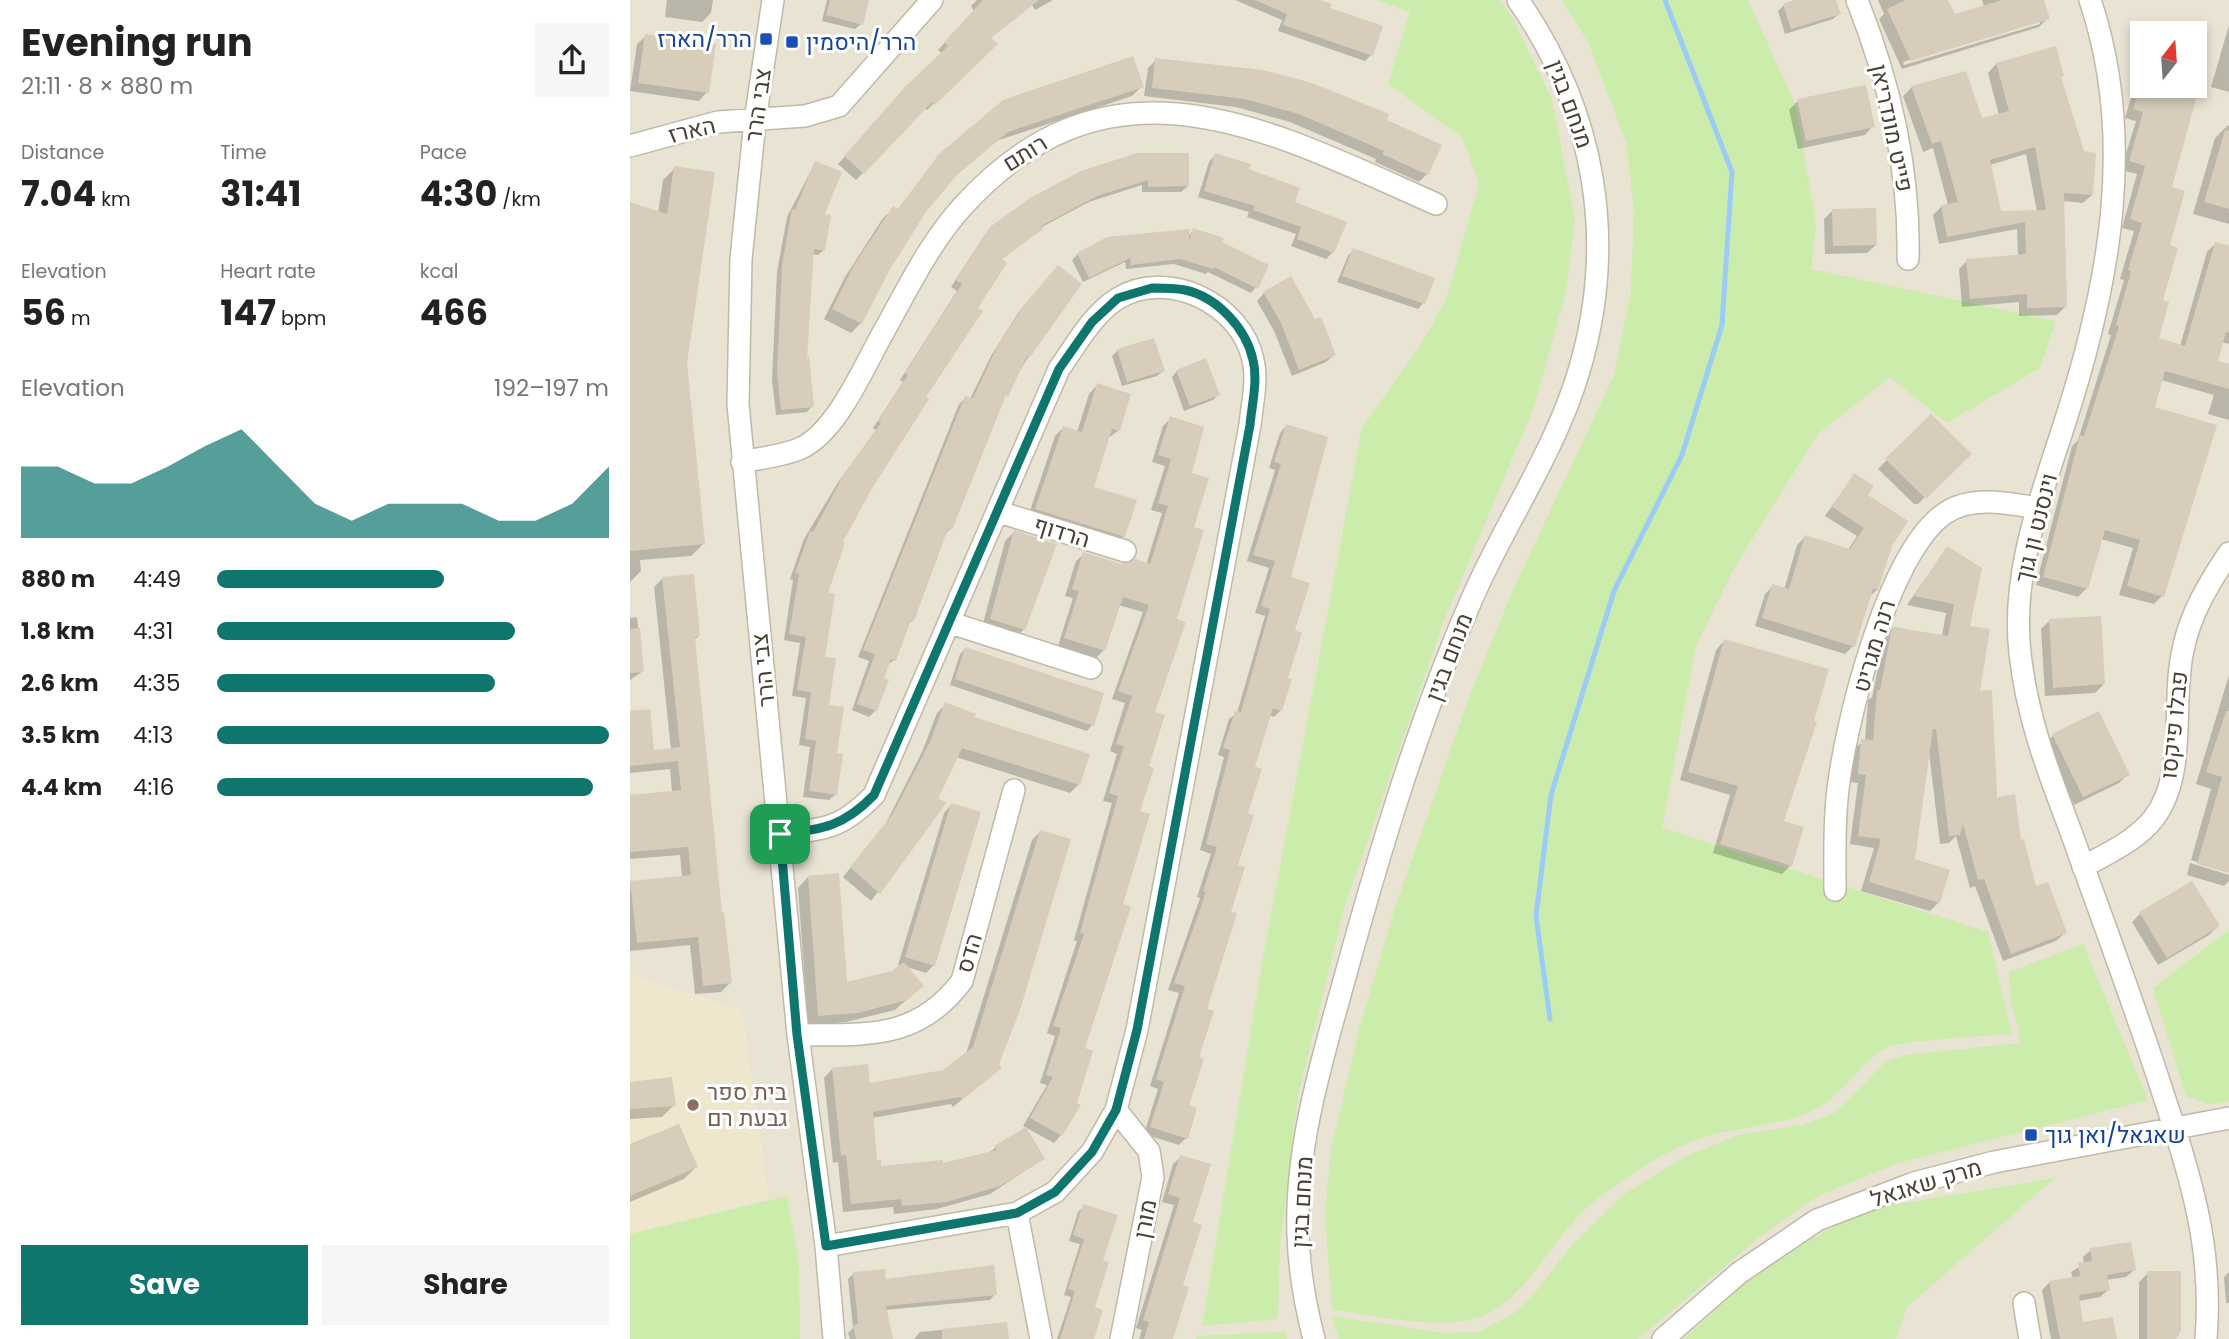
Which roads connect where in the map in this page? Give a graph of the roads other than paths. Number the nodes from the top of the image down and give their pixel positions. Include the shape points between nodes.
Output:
1 (773, 0) edge
2 (932, 0) edge
3 (1518, 0) edge
4 (1857, 0) edge
5 (2090, 0) edge
6 (755, 121) junction
7 (630, 146) edge
8 (1436, 204) dead end
9 (1908, 259) dead end
10 (742, 462) junction
11 (2038, 508) junction
12 (999, 512) junction
13 (1125, 551) dead end
14 (2229, 553) edge
15 (951, 623) junction
16 (1091, 668) dead end
17 (1014, 790) dead end
18 (780, 834) junction
19 (2083, 867) junction
20 (1835, 890) dead end
21 (797, 1035) junction
22 (1116, 1110) junction
23 (2229, 1118) edge
24 (2174, 1126) junction
25 (1017, 1213) junction
26 (826, 1246) junction
27 (2024, 1303) dead end
28 (834, 1339) edge
29 (1041, 1339) edge
30 (1121, 1339) edge
31 (1314, 1339) edge
32 (1663, 1339) edge
33 (2030, 1339) edge
34 (2207, 1339) edge

1 - 6 street, צבי הרר
2 - 6 street, הארז via 839,106 805,116
3 - 31 street, מנחם בגין via 1544,37 1568,86 1587,147 1599,270 1579,372 1472,599 1404,774 1319,1072 1301,1167 1297,1233 1303,1297
4 - 9 street, פייט מונדריאן via 1901,147 1909,207
5 - 11 street, וינסנט ון גוך via 2113,109 2114,192 2105,277 2088,352
6 - 7 street, הארז via 718,122
6 - 10 street, צבי הרר via 738,317
8 - 10 street, רותם via 1247,126 1194,114 1144,111 1094,119 1042,140 1002,166 961,208 926,257 840,410 821,435 799,449
10 - 18 street, צבי הרר
11 - 19 street, וינסנט ון גוך via 2020,587 2019,649 2031,723
11 - 20 street, רנה מגריט via 1972,502 1945,513 1918,540 1891,589 1871,646 1839,784
12 - 13 street, הרדוף
12 - 15 street
12 - 22 street via 1059,369 1092,322 1118,298 1152,288 1186,290 1216,306 1240,327 1253,360 1250,425 1137,1030
14 - 19 street, פבלו פיקסו via 2188,630 2178,675 2174,761 2162,804 2128,842
15 - 16 street
15 - 18 street via 874,795 854,816 825,829
17 - 21 street, הדס via 962,981 945,1003 919,1020 879,1033
18 - 21 street, צבי הרר
19 - 24 street, וינסנט ון גוך
21 - 26 street, צבי הרר
22 - 25 street via 1092,1152 1055,1192
22 - 30 street, מורן via 1149,1151 1153,1177
23 - 24 street, מרק שאגאל
24 - 32 street, מרק שאגאל via 1994,1161 1927,1179 1817,1220 1738,1273
24 - 34 street, וינסנט ון גוך via 2199,1208
25 - 26 street
25 - 29 street
26 - 28 street, צבי הרר
27 - 33 street

